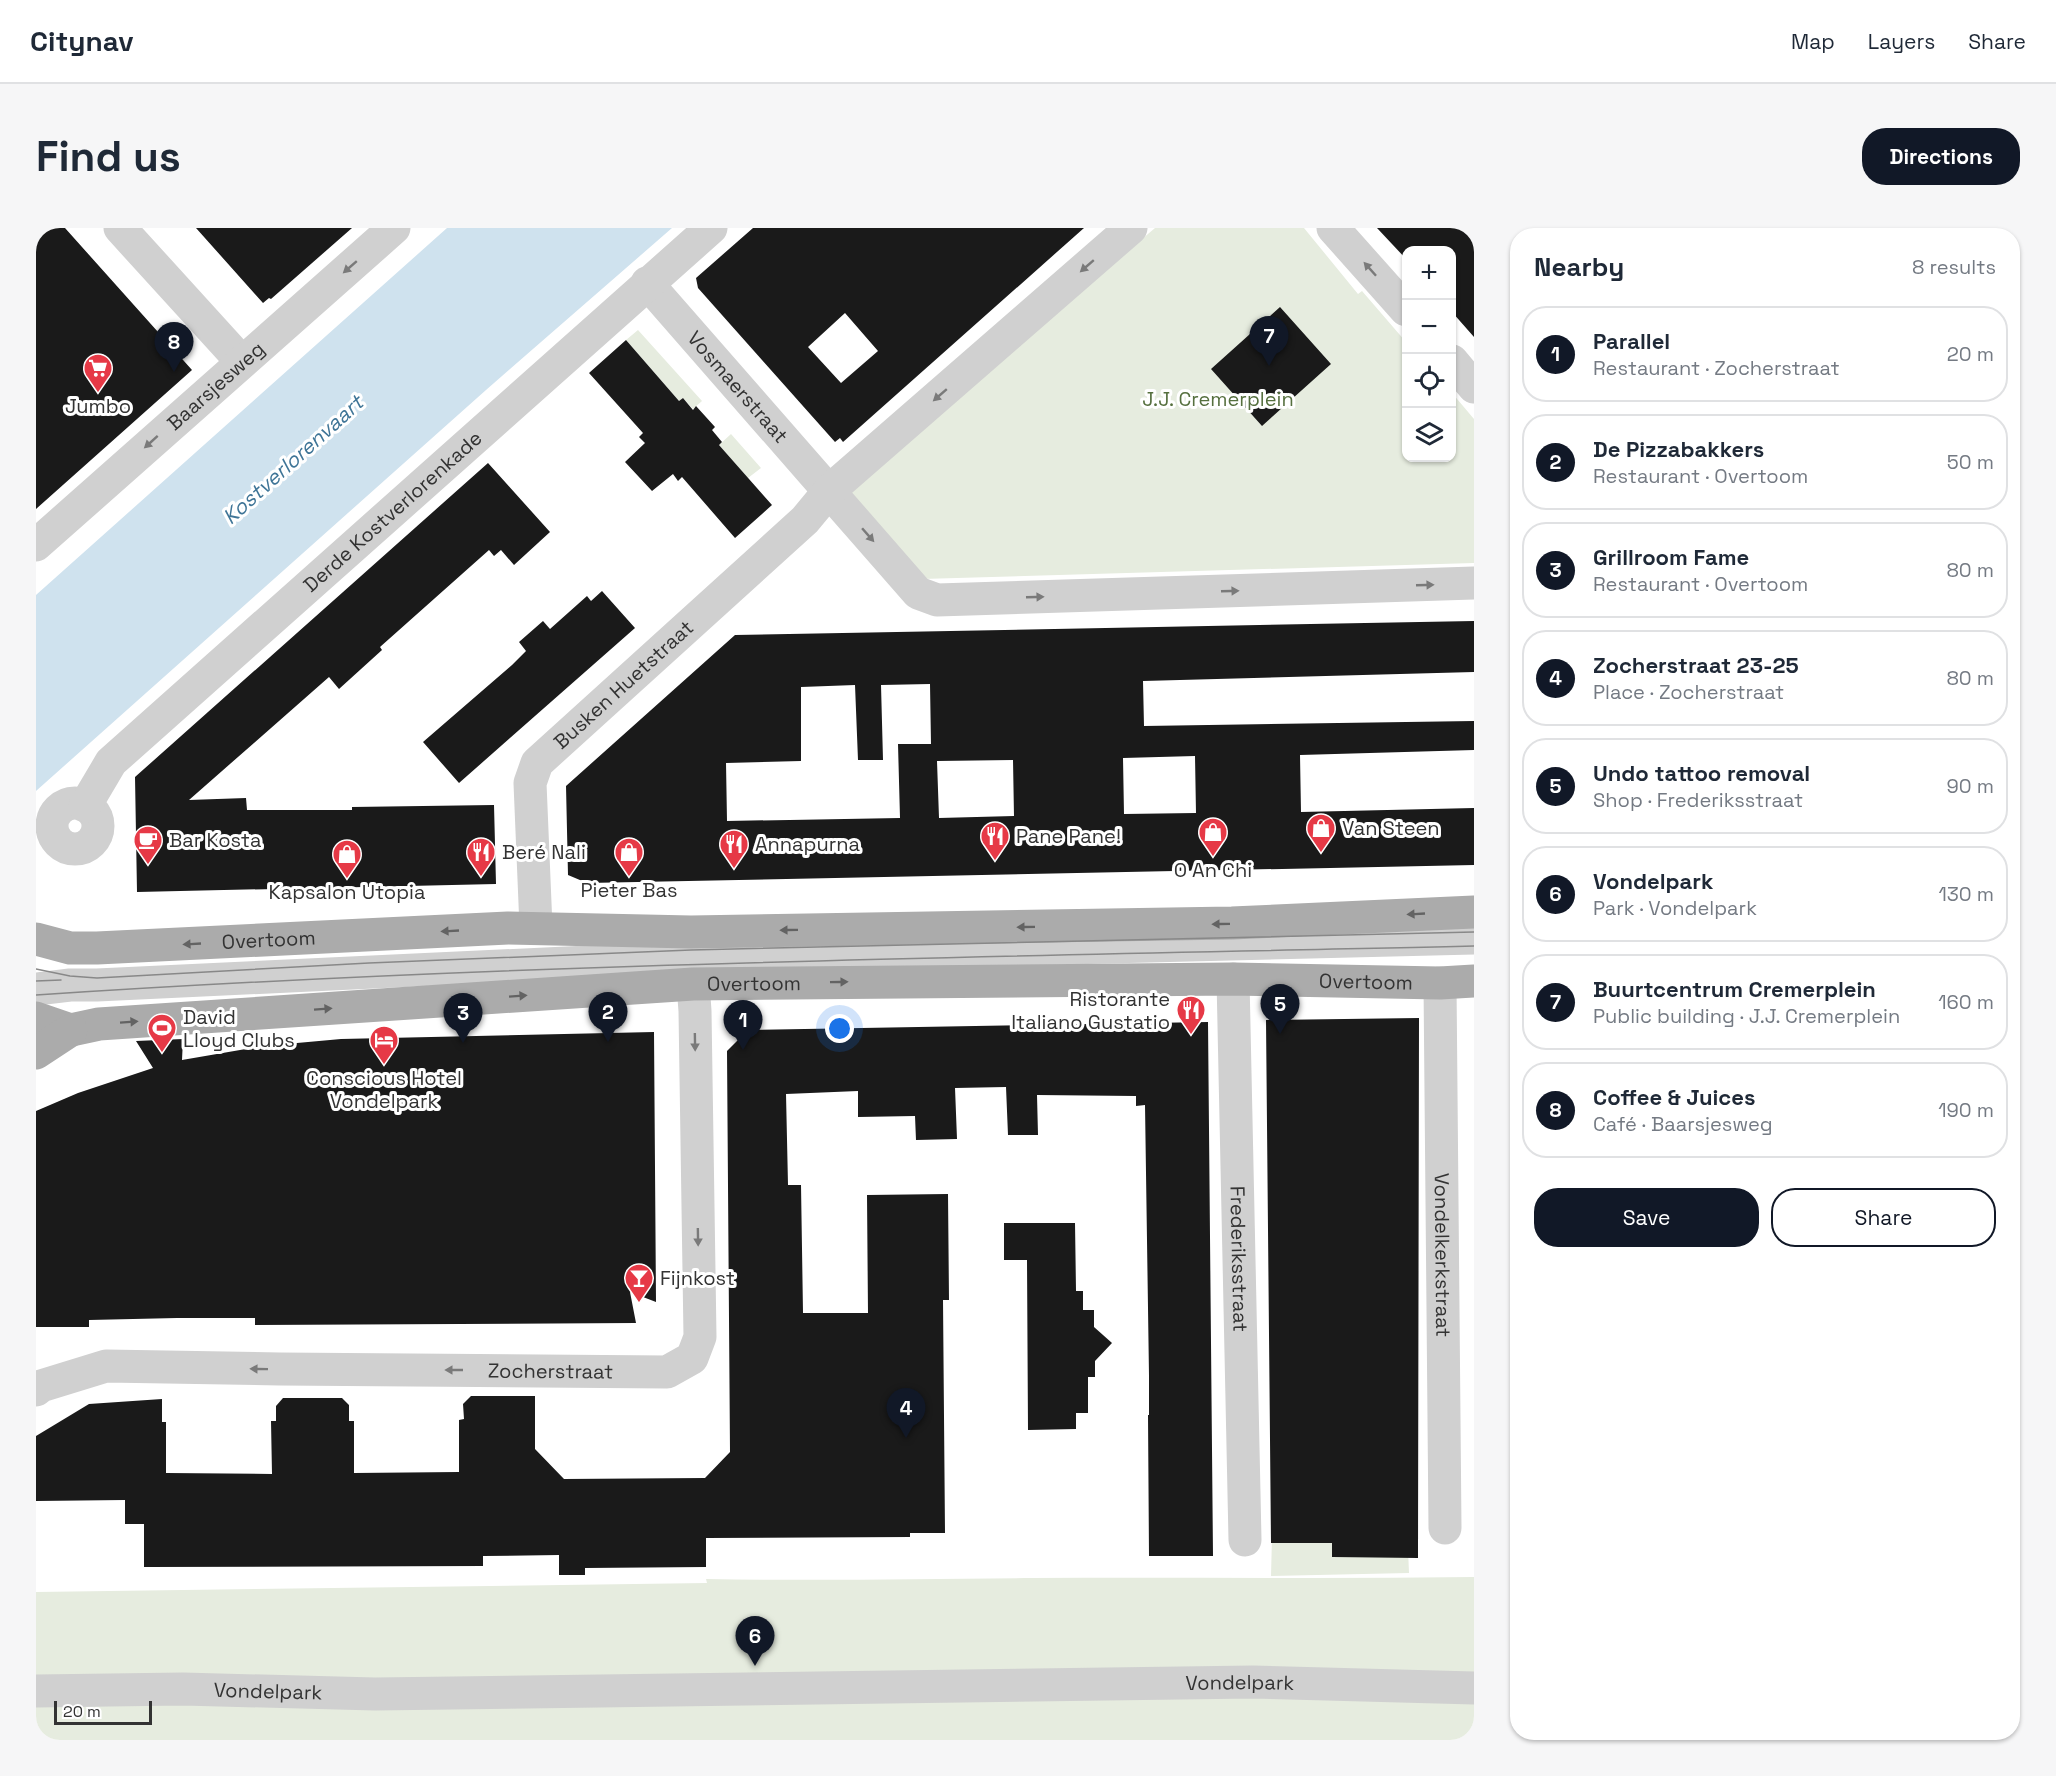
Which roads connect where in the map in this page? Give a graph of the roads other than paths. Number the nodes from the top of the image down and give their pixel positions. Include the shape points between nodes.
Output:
1 (120, 228) edge
2 (394, 228) edge
3 (711, 228) edge
4 (1131, 228) edge
5 (1333, 228) edge
6 (647, 283) junction
7 (1402, 304) edge
8 (242, 362) junction
9 (1456, 366) edge
10 (1474, 387) edge
11 (829, 491) junction
12 (36, 545) edge
13 (1474, 583) edge
14 (84, 806) dead end
15 (1474, 912) edge
16 (536, 927) junction
17 (1474, 938) edge
18 (36, 939) edge
19 (70, 948) junction
20 (36, 950) edge
21 (1233, 979) junction
22 (1474, 981) edge
23 (1440, 983) junction
24 (693, 984) junction
25 (36, 989) edge
26 (36, 1018) edge
27 (71, 1030) junction
28 (36, 1053) edge
29 (36, 1390) edge
30 (1445, 1528) dead end
31 (1245, 1539) dead end
32 (1474, 1688) edge
33 (36, 1691) edge

1 - 8 street
2 -> 8 street, Baarsjesweg
3 - 6 street, Derde Kostverlorenkade
4 -> 11 street
7 -> 5 street
6 - 11 street, Vosmaerstraat
6 - 14 street, Derde Kostverlorenkade via 111,762
8 -> 12 street, Baarsjesweg
9 - 10 street
11 -> 13 street via 918,593 937,600
11 - 16 street, Busken Huetstraat via 805,520 537,763 530,783
15 -> 16 main road, Overtoom via 1220,924 691,932
16 -> 19 main road, Overtoom
17 - 25 street, Overtoom via 692,957
18 - 19 main road, Overtoom
19 - 20 main road
21 - 23 main road, Overtoom
24 -> 21 main road, Overtoom
21 - 31 street, Frederiksstraat
22 - 23 main road, Overtoom
23 - 30 street, Vondelkerkstraat
27 -> 24 main road, Overtoom via 99,1024
24 -> 29 street, Zocherstraat via 700,1336 692,1358 668,1372 106,1366
26 - 27 main road
27 - 28 main road
32 - 33 street, Vondelpark via 1253,1682 375,1694 183,1689

